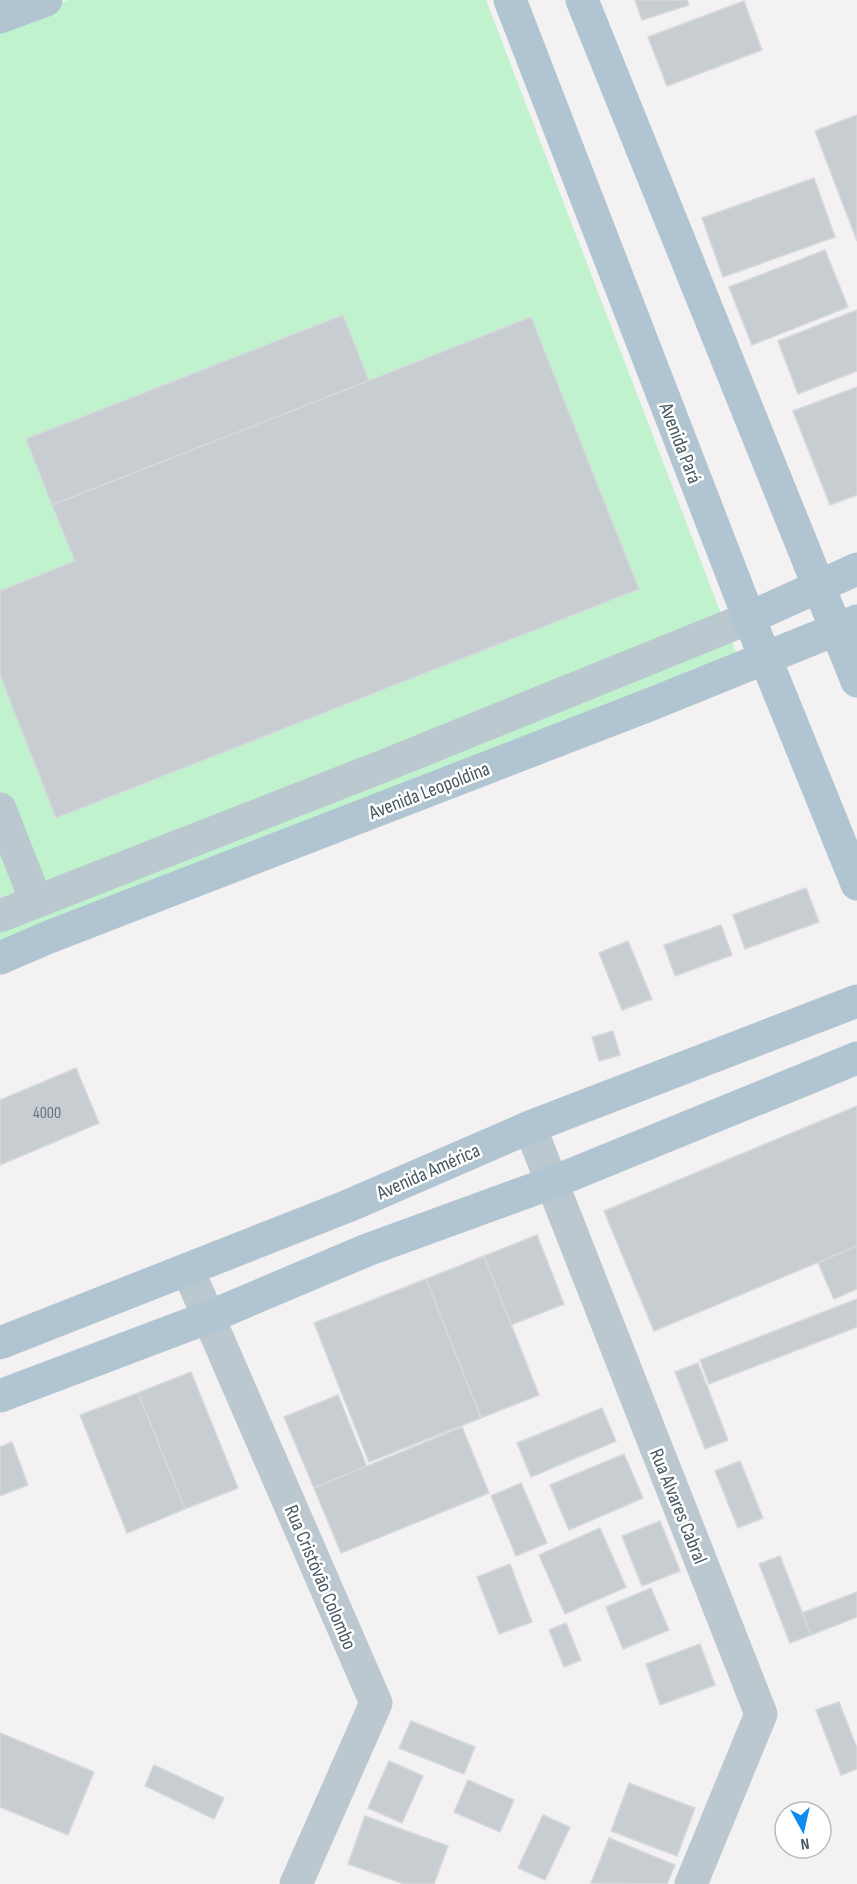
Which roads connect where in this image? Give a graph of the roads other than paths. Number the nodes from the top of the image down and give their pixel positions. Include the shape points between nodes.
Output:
1 (46, 0) edge
2 (510, 0) edge
3 (582, 0) edge
4 (0, 17) edge
5 (857, 569) edge
6 (819, 585) junction
7 (749, 618) junction
8 (847, 625) edge
9 (766, 659) junction
10 (857, 681) edge
11 (0, 809) edge
12 (857, 884) edge
13 (36, 901) junction
14 (0, 916) edge
15 (0, 958) edge
16 (857, 1000) edge
17 (857, 1058) edge
18 (530, 1127) junction
19 (551, 1183) junction
20 (188, 1270) junction
21 (209, 1317) junction
22 (0, 1343) edge
23 (0, 1396) edge
24 (297, 1884) edge
25 (690, 1884) edge

1 - 4 main road
2 - 7 main road, Avenida Pará
3 - 6 main road
5 - 6 main road
6 - 7 main road
6 - 8 main road
7 - 9 main road, Avenida Pará
7 - 13 street
8 - 9 main road, Avenida Leopoldina
8 - 10 main road
9 - 12 main road, Avenida Pará
9 - 15 main road, Avenida Leopoldina
11 - 13 street
13 - 14 street
16 - 18 main road, Avenida América
17 - 19 main road
18 - 19 street, Rua Alvares Cabral
18 - 20 main road, Avenida América
19 - 21 main road via 367,1250
19 - 25 street, Rua Alvares Cabral via 761,1714
20 - 21 street, Rua Cristóvão Colombo
20 - 22 main road, Avenida América
21 - 23 main road
21 - 24 street, Rua Cristóvão Colombo via 376,1703

